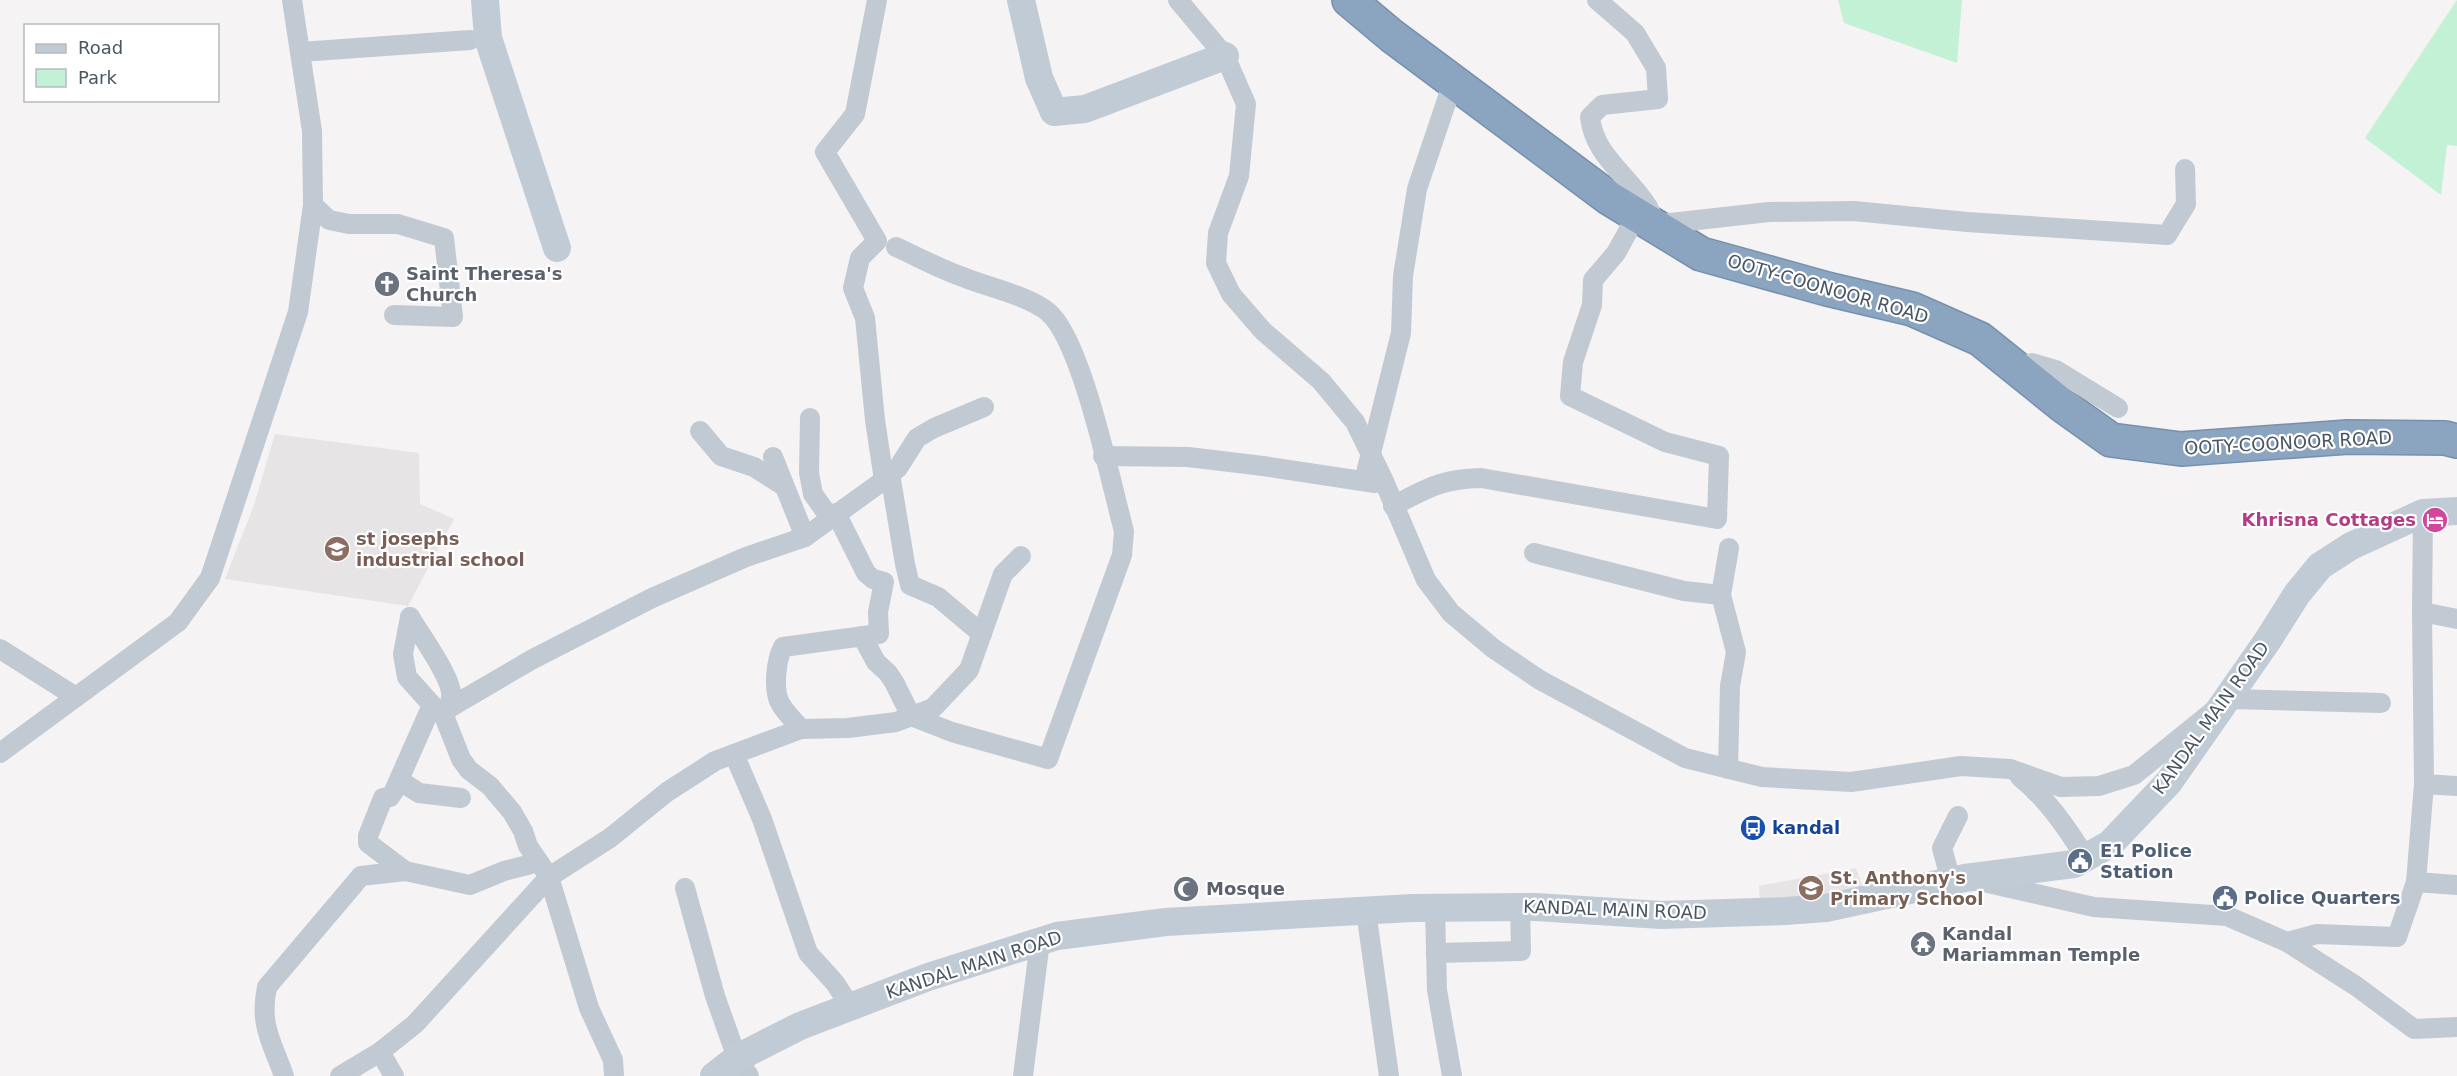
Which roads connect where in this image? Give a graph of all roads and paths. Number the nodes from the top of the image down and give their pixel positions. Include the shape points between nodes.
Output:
1 (292, 0) edge
2 (485, 0) edge
3 (877, 0) edge
4 (1021, 0) edge
5 (1178, 0) edge
6 (1349, 0) edge
7 (1597, 0) edge
8 (470, 40) dead end
9 (300, 52) junction
10 (1225, 56) junction
11 (1453, 82) junction
12 (2185, 169) dead end
13 (313, 205) junction
14 (1645, 220) junction
15 (896, 247) dead end
16 (557, 249) dead end
17 (394, 315) dead end
18 (2015, 368) junction
19 (984, 408) dead end
20 (2118, 408) dead end
21 (810, 418) dead end
22 (700, 431) dead end
23 (2457, 441) edge
24 (1371, 455) junction
25 (773, 456) dead end
26 (1104, 456) junction
27 (887, 477) junction
28 (1364, 481) junction
29 (1385, 485) junction
30 (784, 486) junction
31 (1394, 506) junction
32 (2457, 511) edge
33 (2423, 513) junction
34 (833, 516) junction
35 (805, 537) junction
36 (1729, 548) dead end
37 (1534, 554) dead end
38 (1021, 556) dead end
39 (1721, 595) junction
40 (2421, 612) junction
41 (2457, 619) edge
42 (982, 634) junction
43 (862, 636) junction
44 (0, 649) edge
45 (76, 697) junction
46 (2228, 699) junction
47 (2381, 703) dead end
48 (442, 710) junction
49 (911, 716) junction
50 (801, 729) junction
51 (0, 753) edge
52 (734, 754) junction
53 (1728, 769) junction
54 (2010, 769) junction
55 (399, 780) junction
56 (2424, 784) junction
57 (2457, 786) edge
58 (461, 798) dead end
59 (1958, 816) dead end
60 (2086, 858) junction
61 (544, 870) junction
62 (405, 871) junction
63 (1958, 880) junction
64 (2416, 882) junction
65 (2457, 885) edge
66 (685, 888) dead end
67 (1520, 907) junction
68 (1435, 908) junction
69 (1366, 911) junction
70 (1040, 941) junction
71 (2287, 942) junction
72 (1436, 952) junction
73 (850, 1006) junction
74 (2457, 1028) edge
75 (380, 1052) junction
76 (743, 1067) edge
77 (284, 1076) edge
78 (339, 1076) edge
79 (394, 1076) edge
80 (614, 1076) edge
81 (714, 1076) edge
82 (1023, 1076) edge
83 (1389, 1076) edge
84 (1452, 1076) edge

1 - 9 street
2 - 16 street via 488,38
3 - 27 street via 855,114 825,152 877,241 860,258 853,288 865,318 875,420
4 - 10 street via 1039,78 1054,112 1085,109
5 - 10 street
6 - 11 highway, OOTY-COONOOR ROAD
7 - 14 street via 1635,33 1656,68 1658,99 1602,105 1590,117 1592,132 1612,166 1650,208
8 - 9 street
9 - 13 street via 312,131
10 - 24 street via 1246,104 1239,176 1218,233 1216,263 1231,294 1263,331 1321,381 1354,422
11 - 14 highway, OOTY-COONOOR ROAD via 1609,198
11 - 24 street via 1417,189 1403,276 1401,333
12 - 14 street via 2186,204 2168,235 1854,211
13 - 17 street via 329,220 398,224 444,238 453,317
13 - 45 street via 298,312 210,578 178,622
14 - 18 highway, OOTY-COONOOR ROAD via 1701,254 1912,309 1980,339
14 - 31 street via 1593,280 1592,305 1573,362 1570,396 1665,442 1719,456 1717,519 1481,478 1438,483
15 - 26 street via 1048,311 1065,333 1086,387
18 - 20 street via 2032,363 2056,370
18 - 23 highway, OOTY-COONOOR ROAD via 2111,440 2181,449 2348,437
19 - 27 street via 917,438 898,468
21 - 34 street via 809,473 813,494
22 - 30 street via 721,456 754,467
24 - 28 street
24 - 29 street
25 - 30 street
26 - 28 street via 1188,457
26 - 49 street via 1124,531 1122,555 1048,759
27 - 34 street
27 - 42 street via 910,585 939,597
28 - 29 street
29 - 31 street
30 - 35 street
31 - 53 street via 1426,580 1451,613 1494,649 1550,686 1685,758
32 - 33 street, KANDAL MAIN ROAD
33 - 40 street
33 - 46 street, KANDAL MAIN ROAD via 2351,546 2320,566
34 - 35 street
34 - 43 street via 866,573 884,582 878,612 879,634
35 - 48 street via 746,557 652,598
36 - 39 street
37 - 39 street via 1684,591
38 - 42 street via 1003,574
39 - 53 street via 1736,652 1730,687
40 - 41 street
40 - 56 street
42 - 49 street via 969,670 933,708
43 - 49 street
43 - 50 street via 783,647 776,695
44 - 45 street
45 - 51 street
46 - 47 street
46 - 54 street via 2134,775 2098,786 2061,787
46 - 60 street, KANDAL MAIN ROAD via 2169,782 2110,844
48 - 55 street
48 - 61 street via 461,759 512,812
49 - 50 street via 858,727
50 - 52 street
52 - 61 street via 715,761 667,792 610,838
52 - 73 street via 762,819 808,953
53 - 54 street via 1762,777 1851,782 1961,766
54 - 60 street via 2058,814
55 - 58 street via 419,793
55 - 62 street via 390,797 383,798 368,843
56 - 57 street
56 - 64 street
59 - 63 street via 1942,848
60 - 63 street, KANDAL MAIN ROAD via 2074,864
61 - 62 street via 504,871 470,885
61 - 75 street via 416,1024
61 - 80 street via 589,1008 613,1060
62 - 77 street via 361,876 267,987 262,1008
63 - 67 street, KANDAL MAIN ROAD via 1826,908 1785,911 1661,915
63 - 71 street via 2094,907 2228,916
64 - 65 street
64 - 71 street via 2397,937 2318,934
66 - 76 street via 715,996
67 - 68 street, KANDAL MAIN ROAD
67 - 72 street via 1521,951
68 - 69 street, KANDAL MAIN ROAD
68 - 72 street
69 - 70 street, KANDAL MAIN ROAD via 1166,922
69 - 83 street
70 - 73 street, KANDAL MAIN ROAD
70 - 82 street
71 - 74 street via 2414,1029
72 - 84 street via 1437,990
73 - 76 street, KANDAL MAIN ROAD via 800,1026
75 - 78 street
75 - 79 street
76 - 81 street, KANDAL MAIN ROAD

